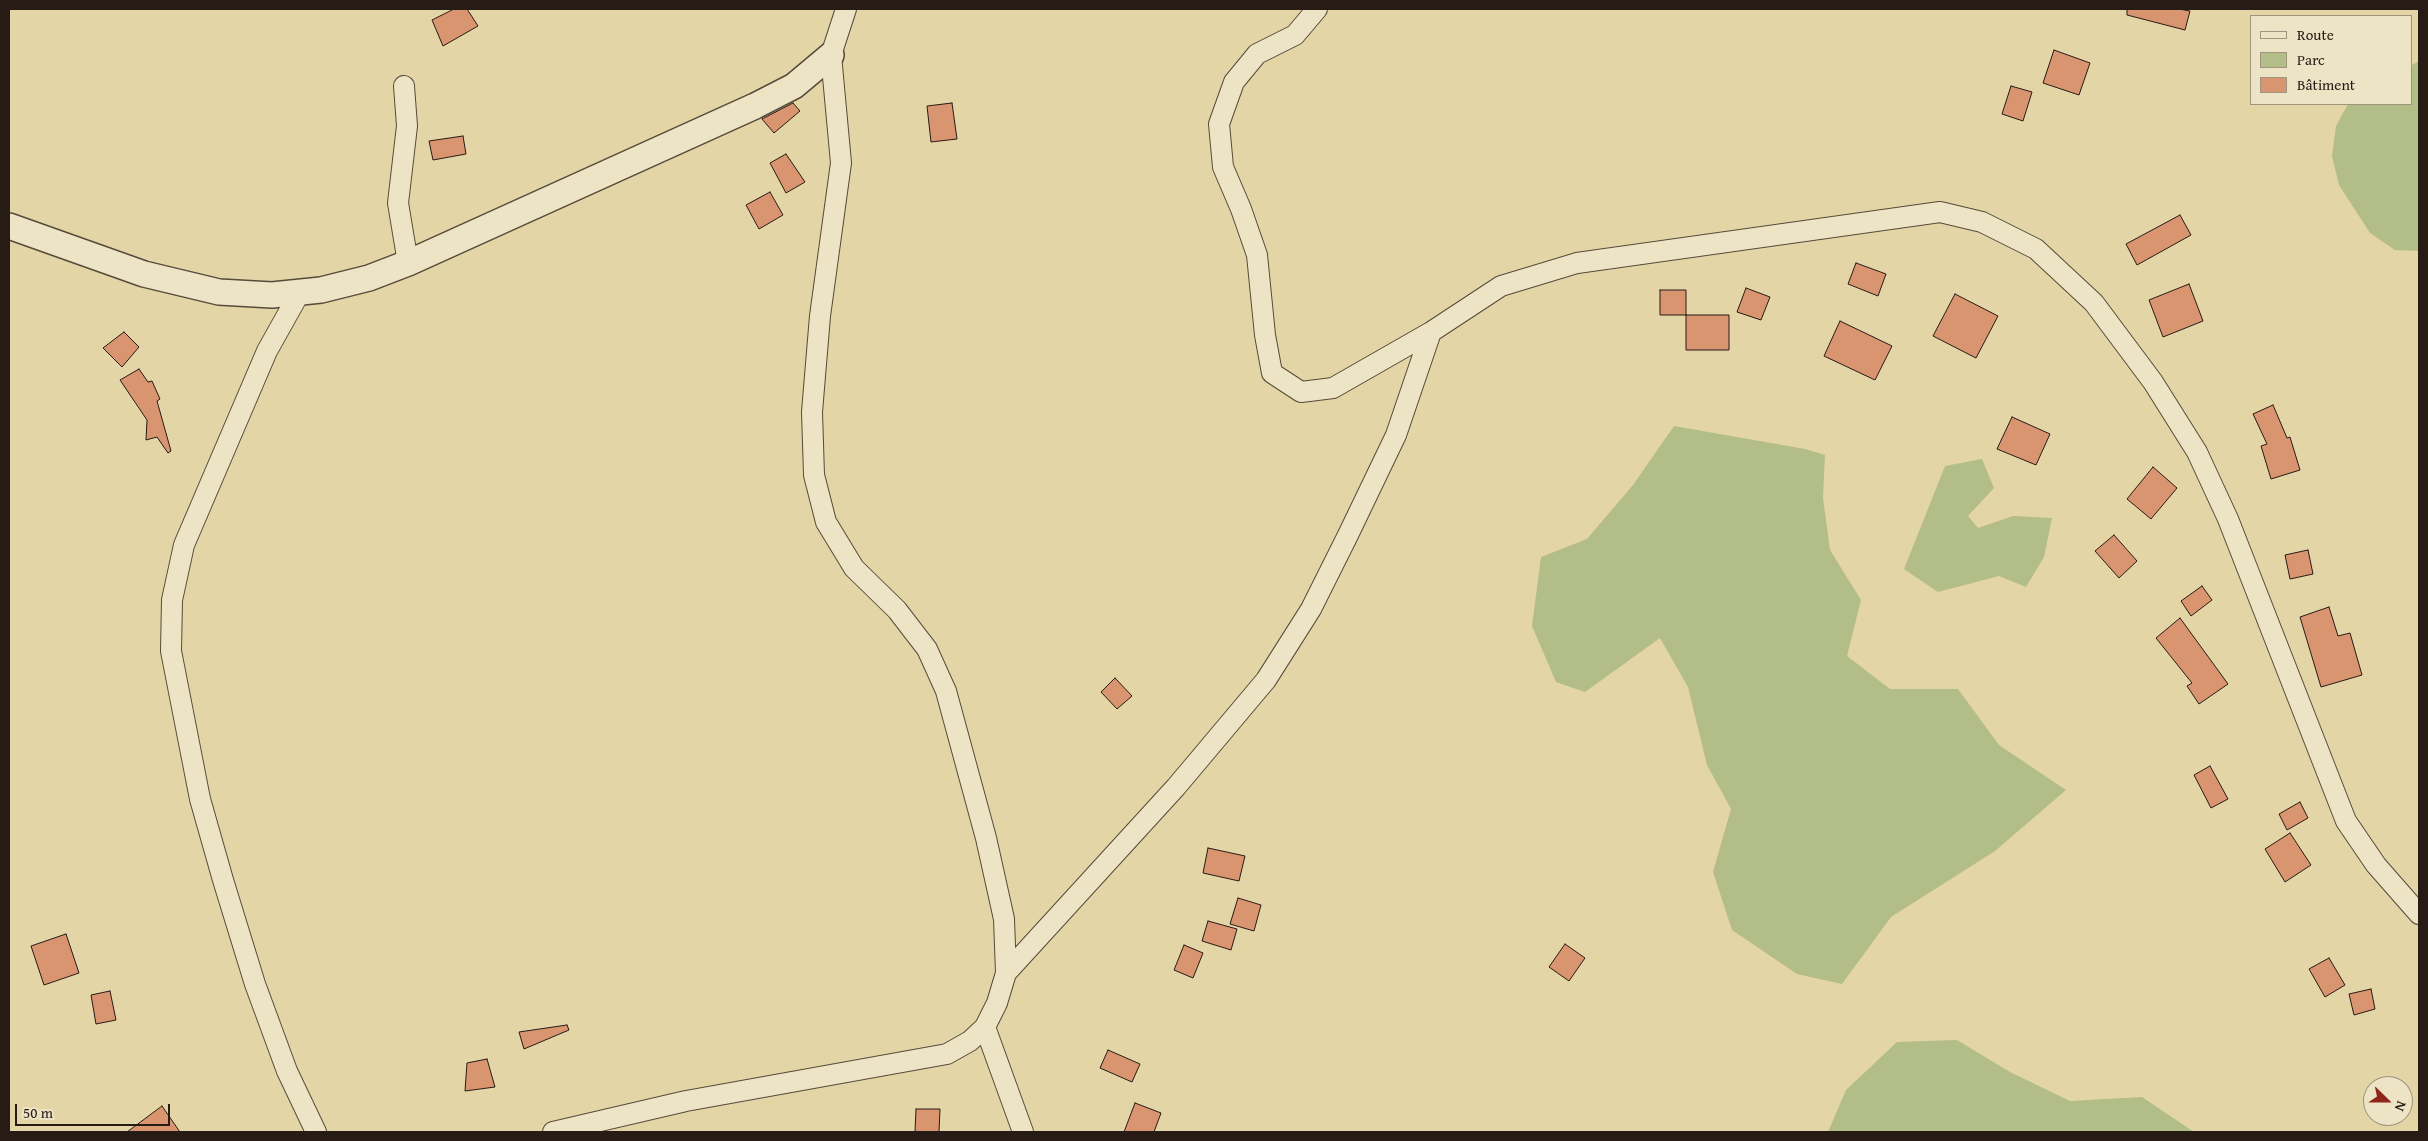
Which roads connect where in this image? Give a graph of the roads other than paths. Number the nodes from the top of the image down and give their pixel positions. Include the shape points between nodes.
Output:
1 (846, 9) edge
2 (1316, 9) edge
3 (831, 55) junction
4 (404, 86) dead end
5 (9, 226) edge
6 (408, 263) junction
7 (300, 292) junction
8 (1431, 332) junction
9 (2419, 914) edge
10 (1006, 973) junction
11 (985, 1027) junction
12 (316, 1132) edge
13 (553, 1132) edge
14 (1023, 1132) edge

1 - 3 street
2 - 8 street via 1295,35 1257,54 1234,82 1219,124 1223,167 1242,209 1257,255 1272,373 1301,392 1333,388
3 - 6 street via 794,86 755,106
3 - 10 street via 841,163 820,316 812,412 814,475 826,522 854,568 897,610 927,649 946,691 986,838 1004,920
4 - 6 street via 407,126 398,203
5 - 7 street via 144,274 219,292 272,295
6 - 7 street via 369,278
7 - 12 street via 267,351 184,546 172,600 171,651 200,798 222,880 284,1062
8 - 9 street via 1501,286 1577,263 1940,212 1982,222 2036,249 2094,303 2153,382 2197,452 2228,519 2346,821 2376,865
8 - 10 street via 1396,435 1311,609 1266,680 1176,787
10 - 11 street
11 - 13 street via 948,1054 686,1101
11 - 14 street

